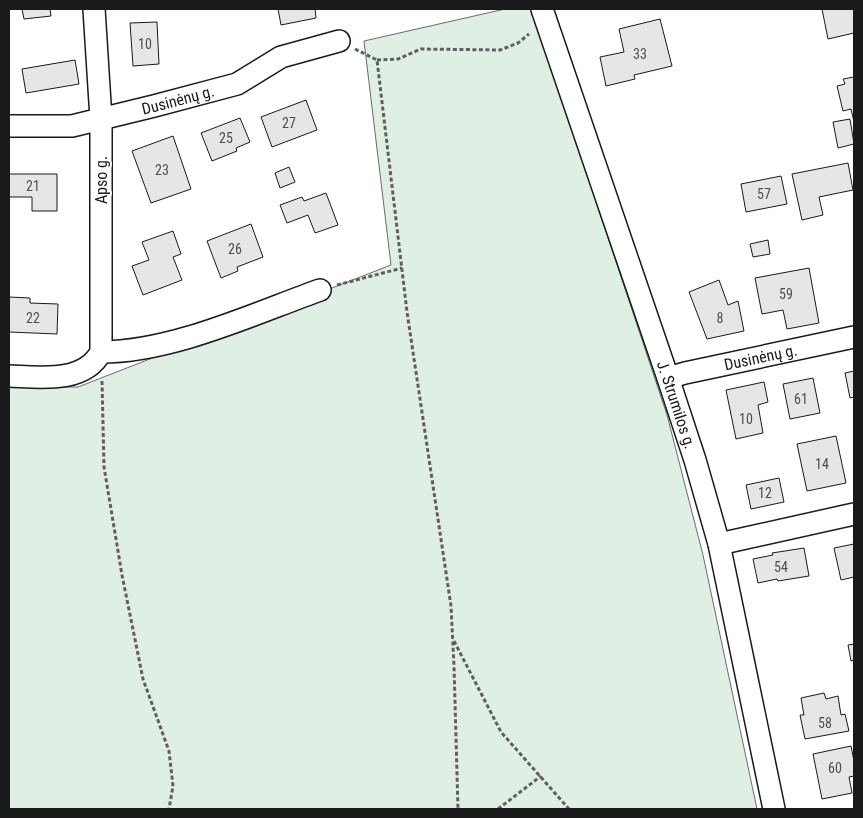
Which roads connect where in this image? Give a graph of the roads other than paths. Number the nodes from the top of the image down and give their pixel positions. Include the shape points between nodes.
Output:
1 (94, 9) edge
2 (544, 16) edge
3 (339, 40) road end
4 (101, 119) junction
5 (9, 126) edge
6 (320, 290) road end
7 (854, 337) edge
8 (101, 352) junction
9 (9, 376) edge
10 (668, 378) junction
11 (854, 514) edge
12 (719, 544) junction
13 (774, 809) edge

1 - 4 street, Apso g.
2 - 10 street, J. Strumilos g.
3 - 4 street, Dusinėnų g. via 281,57 238,84
4 - 5 street, Dusinėnų g. via 72,126
4 - 8 street, Apso g.
6 - 8 street via 199,334 126,352
7 - 10 street, Dusinėnų g.
8 - 9 street via 96,361 85,368 56,378
10 - 12 street, J. Strumilos g.
11 - 12 street
12 - 13 street, J. Strumilos g.

